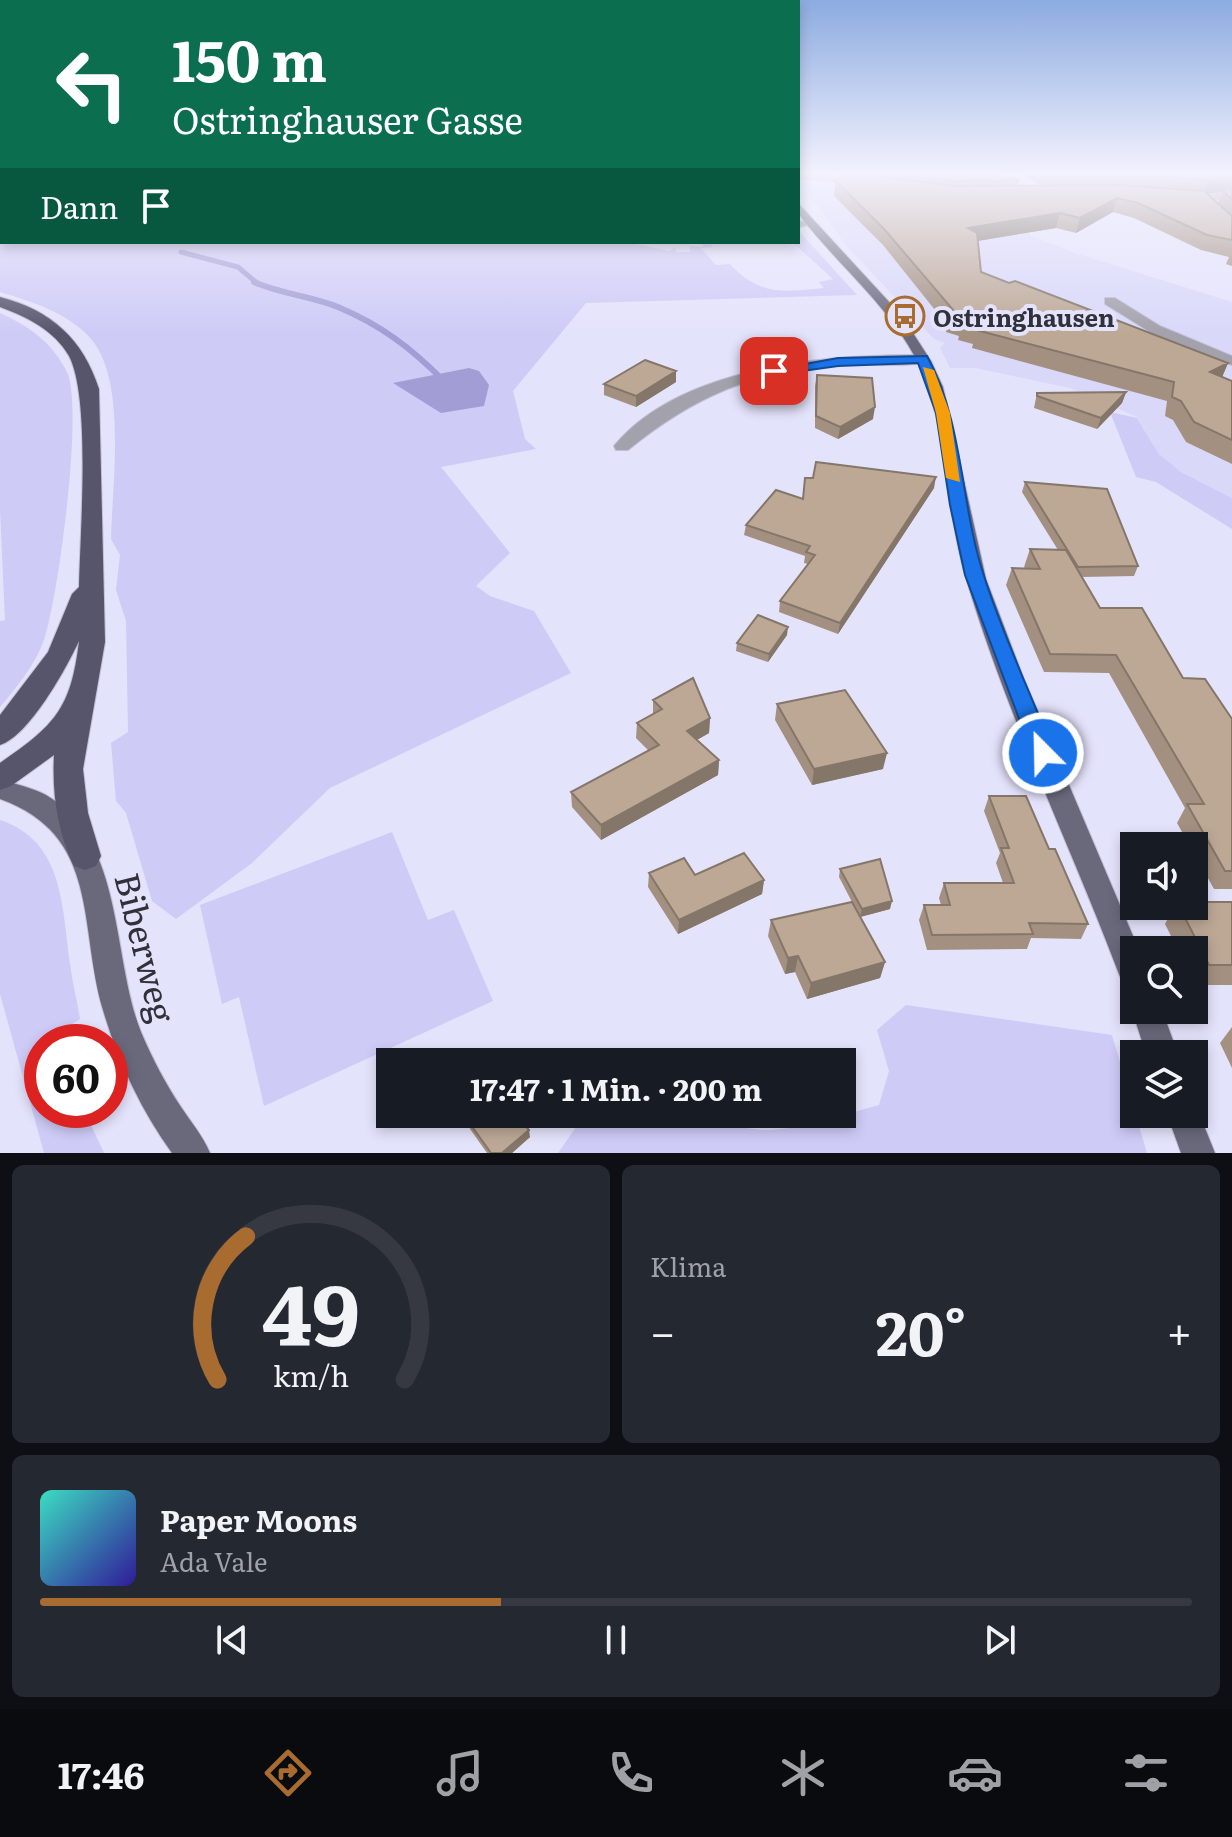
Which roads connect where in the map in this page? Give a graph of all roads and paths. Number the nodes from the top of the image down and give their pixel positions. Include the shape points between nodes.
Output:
1 (807, 226) edge
2 (1110, 301) dead end
3 (0, 302) edge
4 (923, 359) junction
5 (1232, 361) edge
6 (622, 446) dead end
7 (89, 572) junction
8 (80, 704) junction
9 (0, 734) edge
10 (0, 778) edge
11 (0, 789) edge
12 (85, 856) junction
13 (1120, 940) edge
14 (1189, 1128) edge
15 (193, 1153) edge
16 (1198, 1153) edge

1 - 4 main road via 894,316
2 - 5 street via 1155,329
3 - 7 highway via 46,322 70,341 83,361 90,389
4 - 6 street via 774,371 692,398
4 - 13 main road via 943,413 965,542 983,602
7 - 8 highway via 92,642
7 - 9 highway via 79,614 47,678
8 - 10 highway via 49,744
8 - 12 highway via 70,741 68,779 72,817
11 - 12 main road, Biberweg via 49,809
12 - 15 main road, Biberweg via 118,1009 139,1065
14 - 16 main road

